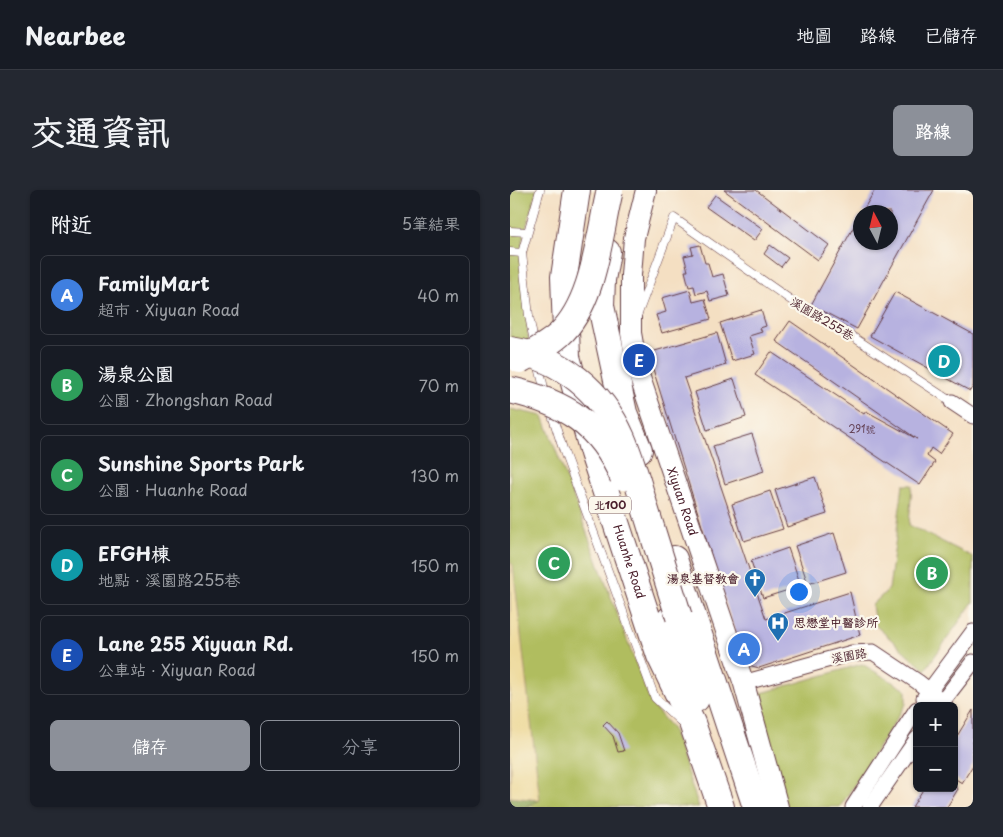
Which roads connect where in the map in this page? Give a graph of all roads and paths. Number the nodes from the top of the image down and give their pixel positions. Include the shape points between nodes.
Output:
1 (540, 190) edge
2 (577, 190) edge
3 (600, 190) edge
4 (610, 190) edge
5 (622, 190) edge
6 (646, 190) edge
7 (510, 231) edge
8 (527, 232) junction
9 (510, 252) edge
10 (522, 253) junction
11 (631, 333) junction
12 (510, 351) edge
13 (510, 363) edge
14 (510, 390) edge
15 (952, 402) joint
16 (973, 416) edge
17 (675, 618) junction
18 (973, 632) edge
19 (660, 656) junction
20 (973, 662) edge
21 (744, 684) junction
22 (928, 691) junction
23 (921, 702) edge
24 (940, 702) edge
25 (942, 702) edge
26 (913, 715) edge
27 (680, 722) junction
28 (913, 745) edge
29 (709, 807) edge
30 (721, 807) edge
31 (732, 807) edge
32 (741, 807) edge
33 (756, 807) edge
34 (778, 807) edge
35 (853, 807) edge
36 (870, 807) edge

1 - 8 lane
2 - 19 highway, Huanhe Road / 北100 via 564,278 568,357 593,453
3 - 12 highway via 589,247 572,298 548,331 527,345
4 - 13 highway, bridge via 586,294 572,319 560,334 539,349
5 - 33 highway via 602,280 601,306 609,348 624,412
6 - 11 street, Xiyuan Road via 634,238
7 - 8 lane
8 - 10 lane
9 - 10 lane
10 - 27 lane via 529,316 542,383 564,452 655,698
11 - 15 lane, 溪園路255巷 via 674,218 805,310 838,327
11 - 21 street, Xiyuan Road via 638,372
12 - 17 highway, bridge via 545,359 560,367 584,384 603,404 622,438
14 - 17 highway, bridge via 556,404 575,414 608,449 628,489
15 - 16 street, 溪園路255巷
17 - 31 highway
17 - 32 highway
18 - 22 street
19 - 27 highway
19 - 30 highway, Huanhe Road / 北100 via 692,723
20 - 25 street
21 - 22 street, 溪園路 via 852,653 873,652
21 - 34 street, Xiyuan Road
22 - 23 street
22 - 24 street, 溪園路
26 - 35 street
27 - 29 highway
28 - 36 street

